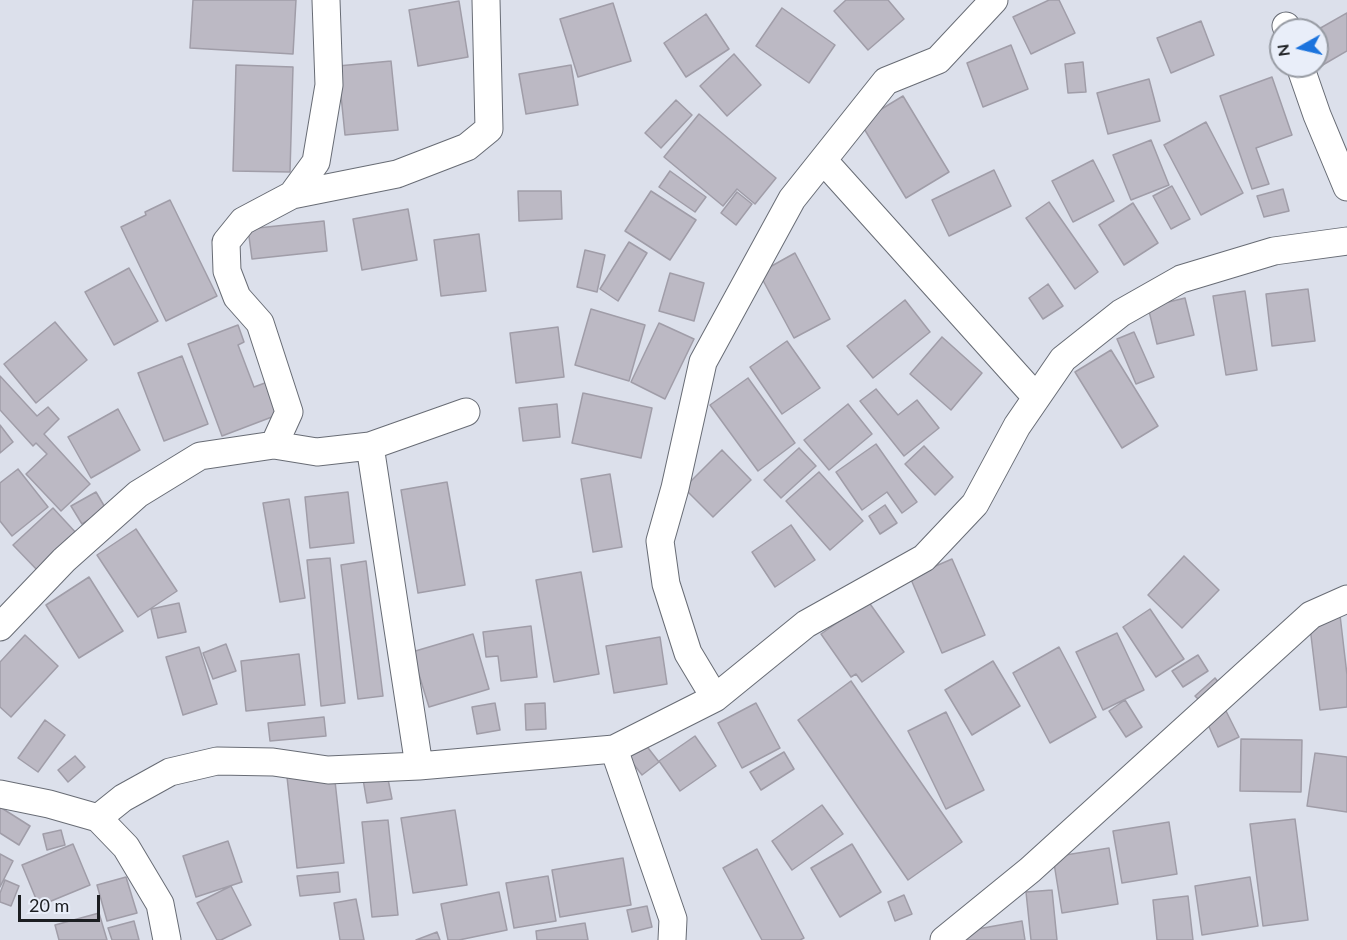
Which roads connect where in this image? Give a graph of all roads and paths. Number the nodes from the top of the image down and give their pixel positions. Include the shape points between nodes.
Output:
1 (326, 0) edge
2 (486, 0) edge
3 (994, 0) edge
4 (1304, 78) edge
5 (823, 160) junction
6 (1347, 187) edge
7 (292, 195) junction
8 (1347, 241) edge
9 (1036, 398) junction
10 (466, 412) dead end
11 (274, 445) junction
12 (370, 446) junction
13 (1347, 599) edge
14 (0, 627) edge
15 (716, 698) junction
16 (614, 749) junction
17 (419, 766) junction
18 (0, 794) edge
19 (98, 818) junction
20 (167, 940) edge
21 (672, 940) edge
22 (944, 940) edge

1 - 7 street via 328,85 316,162
2 - 7 street via 489,129 467,147 397,174
3 - 5 street via 938,60 886,81
4 - 6 street
5 - 9 street
5 - 15 street via 792,199 703,362 660,541 666,584 688,653
7 - 11 street via 243,221 226,242 227,271 237,297 260,323 289,412
8 - 9 street via 1274,251 1181,279 1121,313 1063,359
9 - 15 street via 975,504 924,558 806,624
10 - 12 street
11 - 12 street via 317,452
11 - 14 street via 200,456 138,494 64,560
12 - 17 street
13 - 22 street via 1311,615 1030,870
15 - 16 street
16 - 17 street
16 - 21 street via 673,919
17 - 19 street via 328,770 273,762 217,762 170,772 123,798
18 - 19 street
19 - 20 street via 126,847 160,904

